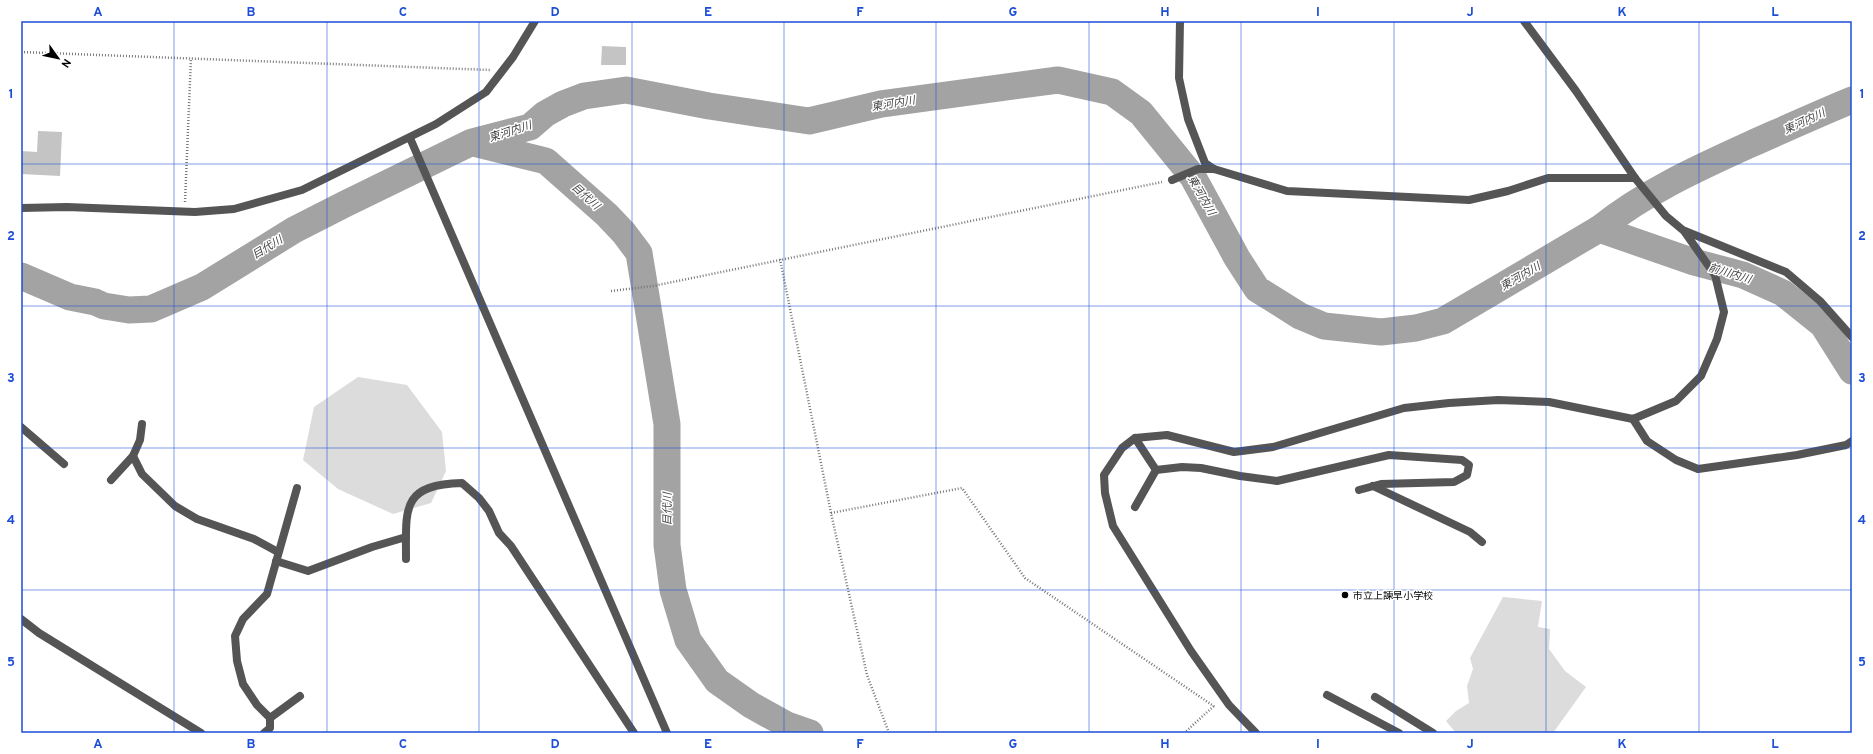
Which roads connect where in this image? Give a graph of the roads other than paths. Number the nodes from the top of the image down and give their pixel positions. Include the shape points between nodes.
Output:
1 (535, 21) edge
2 (1180, 21) edge
3 (1524, 21) edge
4 (410, 138) junction
5 (1214, 169) junction
6 (1635, 178) junction
7 (1172, 180) road end
8 (21, 208) edge
9 (1684, 231) junction
10 (1852, 337) edge
11 (1633, 419) junction
12 (142, 424) dead end
13 (21, 427) edge
14 (1136, 438) junction
15 (1852, 441) edge
16 (133, 456) junction
17 (64, 464) dead end
18 (1156, 470) junction
19 (111, 480) dead end
20 (1373, 486) junction
21 (297, 488) dead end
22 (1359, 490) dead end
23 (1135, 507) dead end
24 (406, 537) junction
25 (1482, 542) dead end
26 (278, 552) junction
27 (406, 559) dead end
28 (276, 561) junction
29 (21, 619) edge
30 (1328, 695) dead end
31 (300, 696) dead end
32 (1375, 697) dead end
33 (270, 718) junction
34 (201, 733) edge
35 (264, 733) edge
36 (634, 733) edge
37 (668, 733) edge
38 (1256, 733) edge
39 (1399, 733) edge
40 (1433, 733) edge

1 - 4 street via 504,70 486,92
2 - 5 street via 1179,78 1188,119 1205,163
3 - 6 street via 1576,91
4 - 8 street via 302,190 234,209 185,212 67,207
4 - 37 street
5 - 6 street via 1287,191 1469,200 1548,178
5 - 7 street via 1198,169
6 - 9 street via 1666,216
9 - 10 street via 1786,272 1820,301
9 - 11 street via 1715,275 1724,312 1717,339 1701,376 1676,401
11 - 14 street via 1549,402 1498,400 1404,408 1273,447 1234,452 1167,435
11 - 15 street via 1648,441 1676,460 1698,469 1797,455
12 - 16 street via 140,440
13 - 17 street
14 - 18 street
14 - 38 street via 1122,448 1104,475 1105,493 1113,526 1191,651 1229,705
16 - 19 street
16 - 26 street via 142,474 175,506 197,519 254,539
18 - 20 street via 1201,468 1278,481 1389,455 1462,460 1469,466 1467,475 1454,482
18 - 23 street
20 - 22 street
20 - 25 street via 1470,532
21 - 26 street
24 - 27 street
24 - 28 street via 308,571
24 - 36 street via 406,515 413,498 427,487 462,483 489,511 499,533 511,546
26 - 28 street
28 - 33 street via 267,594 243,619 234,636 243,684 257,705
29 - 34 street via 39,634
30 - 39 street
31 - 33 street
32 - 40 street
33 - 35 street via 270,728

